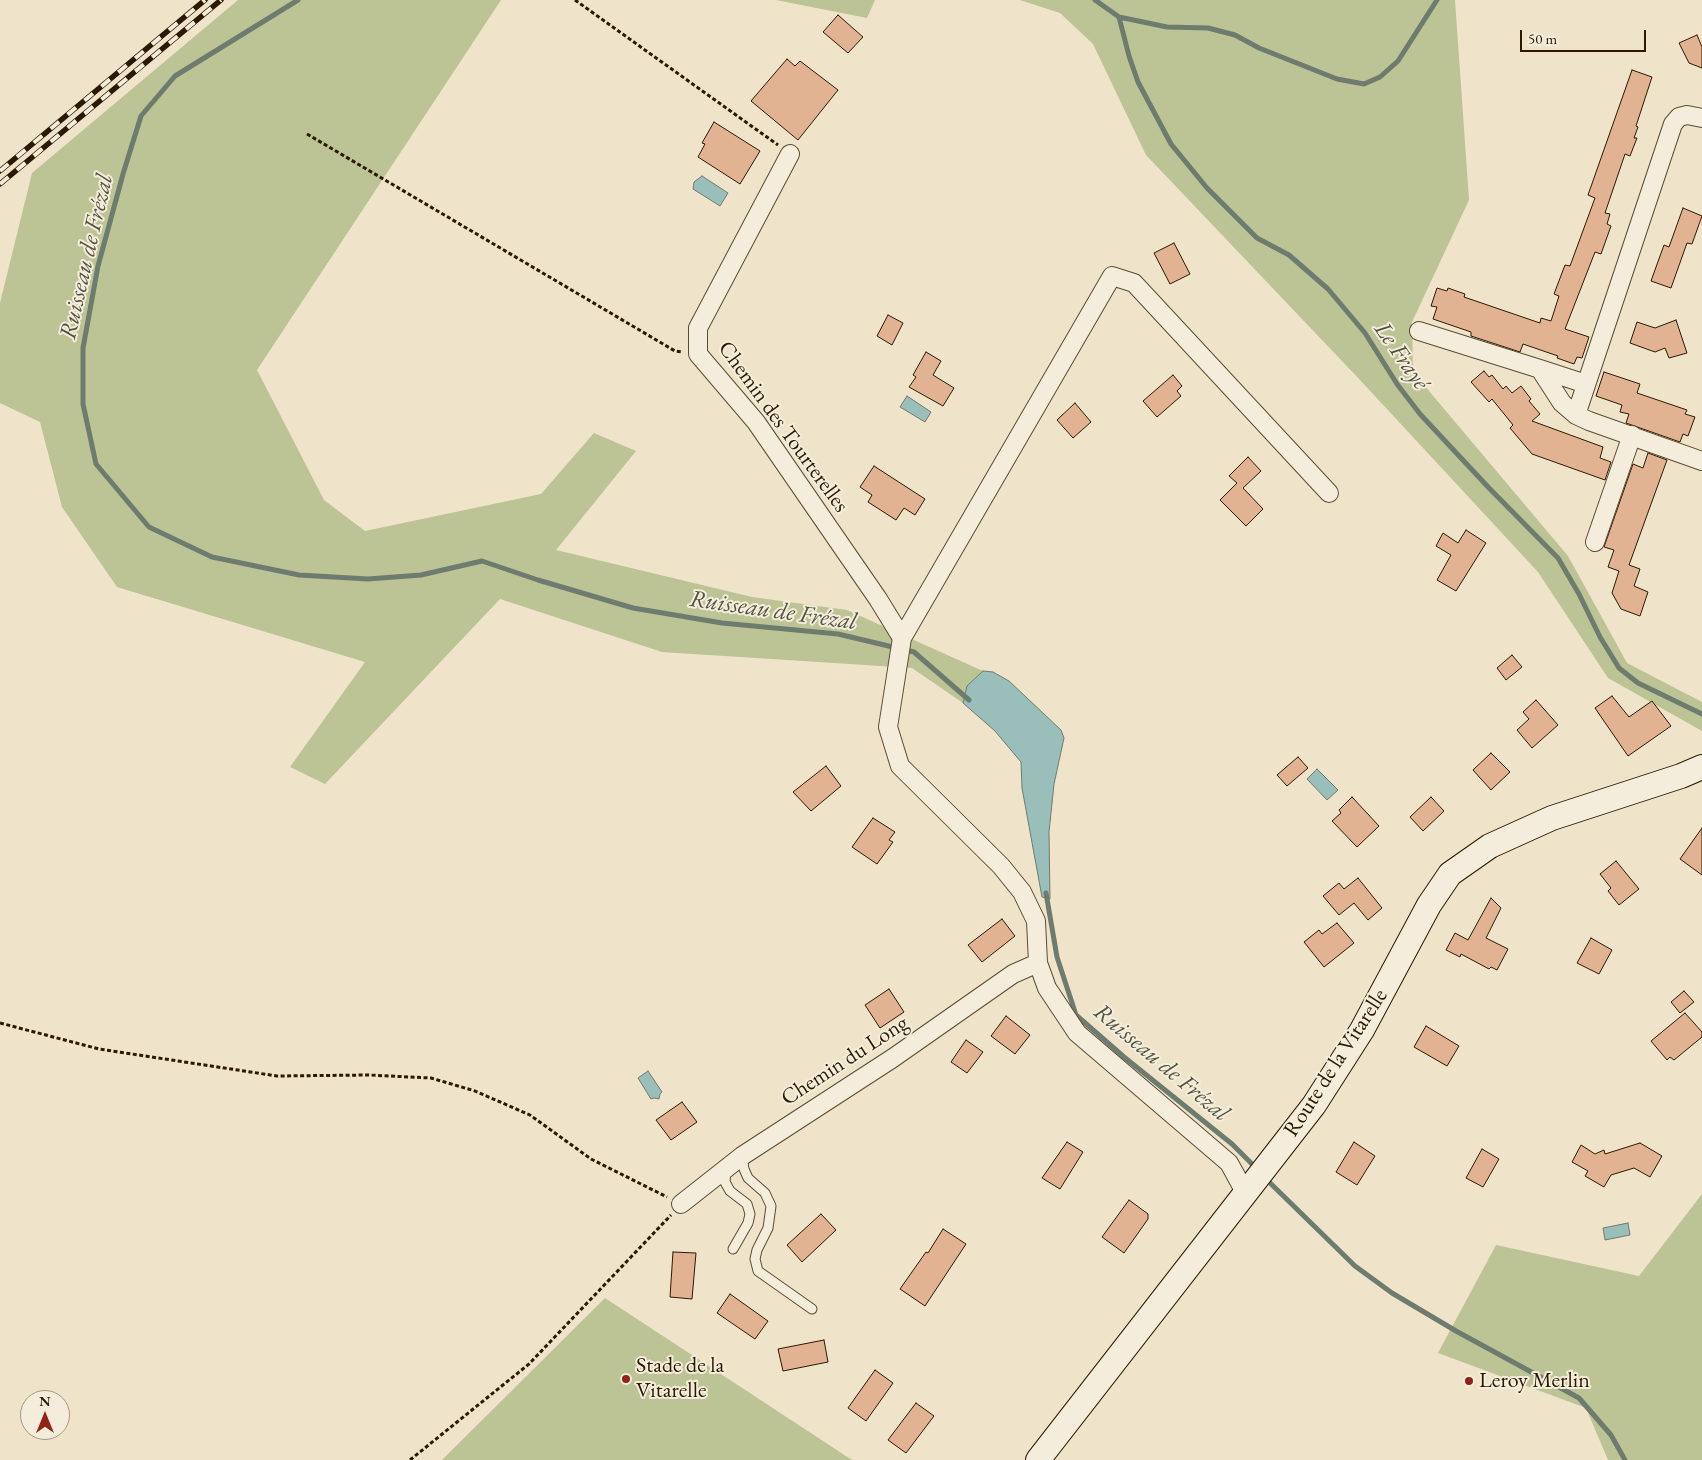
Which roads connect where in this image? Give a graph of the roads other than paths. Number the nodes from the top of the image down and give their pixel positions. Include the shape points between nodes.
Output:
1 (1702, 118) edge
2 (790, 154) road end
3 (1418, 332) dead end
4 (1540, 370) junction
5 (1586, 384) junction
6 (1576, 415) junction
7 (1632, 435) junction
8 (1702, 461) edge
9 (1329, 493) dead end
10 (1595, 542) dead end
11 (902, 638) junction
12 (1702, 767) edge
13 (1038, 963) junction
14 (742, 1156) junction
15 (726, 1168) junction
16 (1249, 1190) junction
17 (681, 1204) road end
18 (733, 1249) dead end
19 (812, 1309) dead end
20 (1038, 1460) edge

1 - 5 street via 1687,115 1679,117 1673,124
2 - 11 street, Chemin des Tourterelles via 698,328 698,354 756,422
3 - 4 street
4 - 5 street
4 - 6 street via 1562,403
5 - 6 street
6 - 7 street
7 - 8 street
7 - 10 street
9 - 11 street via 1134,283 1112,276
11 - 13 street via 888,727 900,766 1001,866 1022,892 1036,922
12 - 16 street, Route de la Vitarelle via 1552,818 1490,846 1450,874 1429,905 1362,1030 1314,1105
13 - 14 street, Chemin du Long via 1014,974 893,1058
13 - 16 street via 1047,988 1077,1034 1229,1163
14 - 15 street, Chemin du Long
14 - 19 lane via 748,1178 765,1193 771,1206 768,1228 756,1250 758,1271
15 - 17 street, Chemin du Long
15 - 18 lane via 725,1182 730,1191 747,1204 750,1214
16 - 20 street, Route de la Vitarelle

